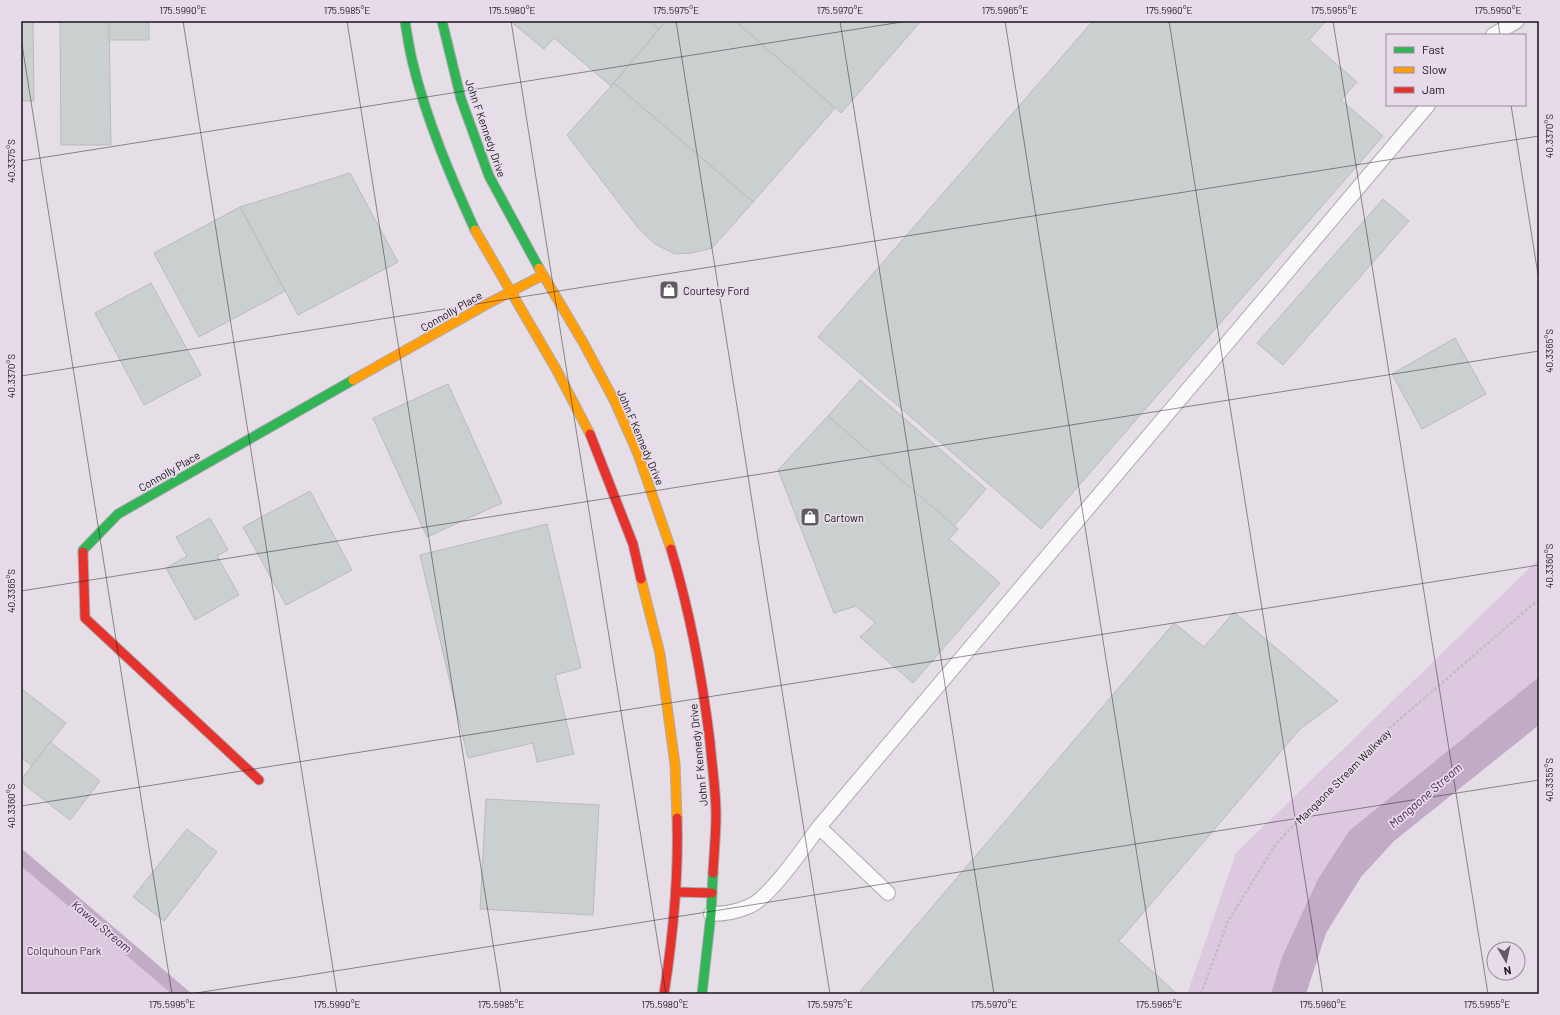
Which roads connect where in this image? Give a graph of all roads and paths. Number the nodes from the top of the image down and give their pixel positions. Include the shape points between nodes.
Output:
1 (405, 21) edge
2 (442, 21) edge
3 (1517, 21) edge
4 (1495, 34) edge
5 (1427, 106) edge
6 (542, 275) junction
7 (509, 292) junction
8 (1539, 599) edge
9 (259, 780) dead end
10 (819, 827) junction
11 (676, 892) junction
12 (712, 893) junction
13 (888, 893) dead end
14 (711, 914) junction
15 (664, 994) edge
16 (702, 994) edge
17 (1201, 994) edge

1 - 7 main road via 424,104 450,176 479,239
2 - 6 main road, John F Kennedy Drive via 461,99 489,176
3 - 4 lane
5 - 10 lane
6 - 7 main road, Connolly Place
6 - 12 main road, John F Kennedy Drive via 584,344 615,402 638,454 667,533 683,589 699,667 714,782 716,815
7 - 9 main road, Connolly Place via 118,514 83,550 85,618
7 - 11 main road via 556,369 593,440 633,544 660,654 675,764 678,842
8 - 17 path, Mangaone Stream Walkway via 1377,739 1276,844 1228,921
10 - 13 lane
10 - 14 lane via 763,896 750,906
11 - 12 main road
11 - 15 main road
12 - 14 main road, John F Kennedy Drive
14 - 16 main road, John F Kennedy Drive

